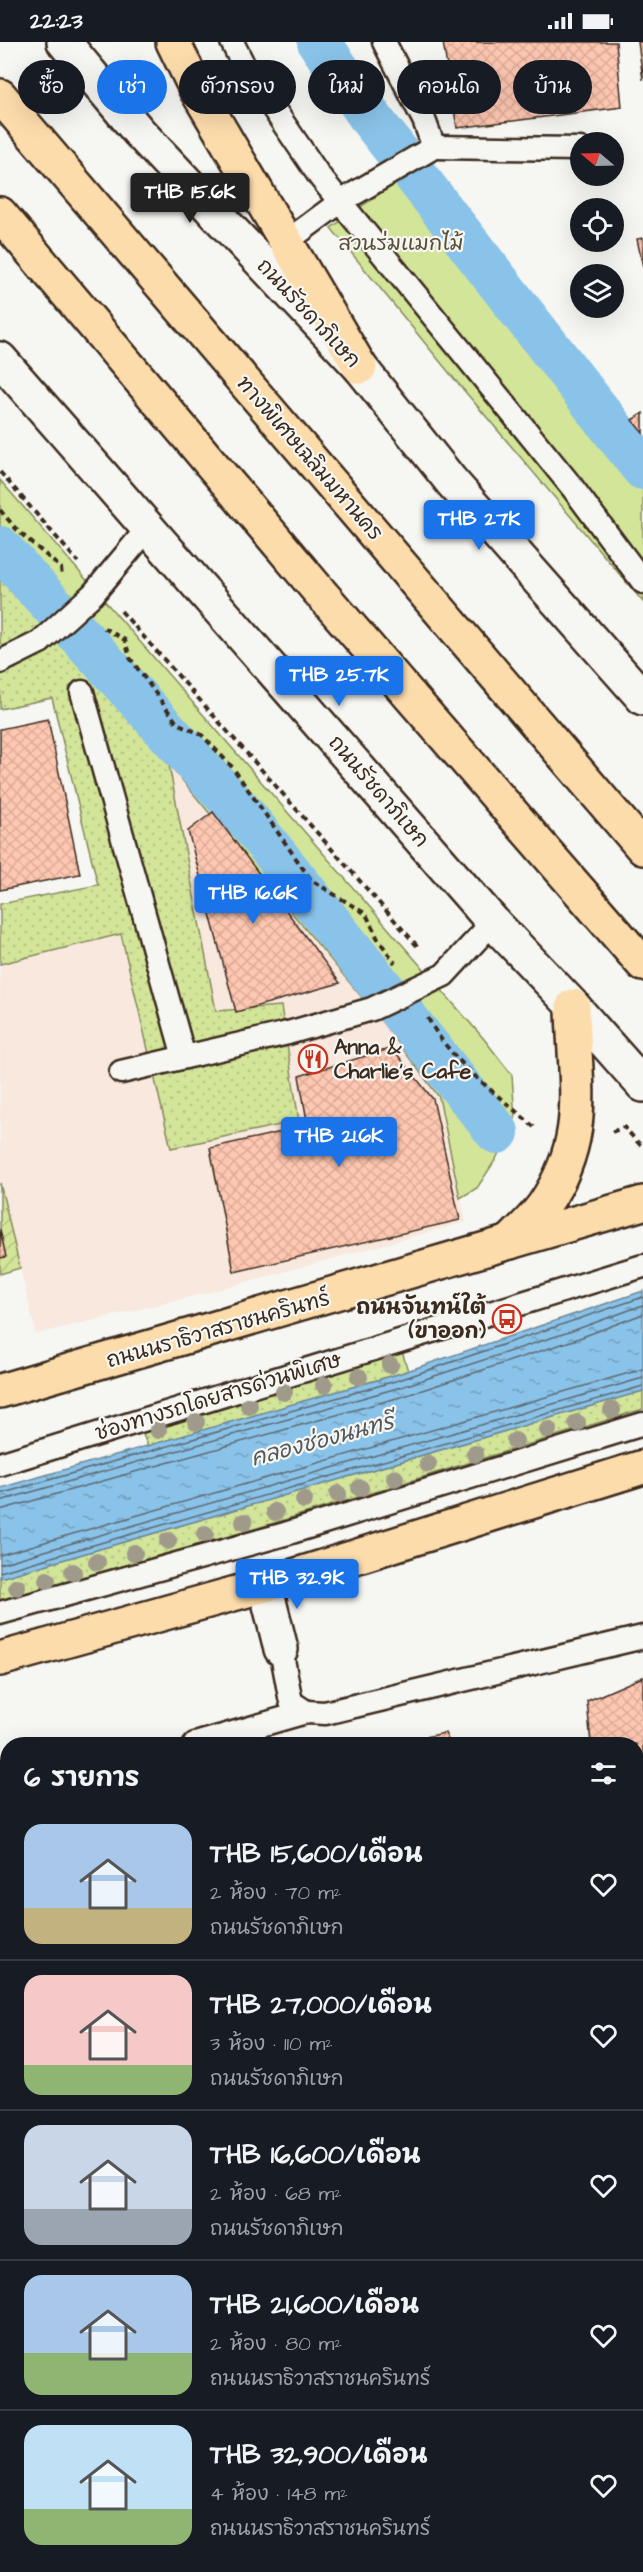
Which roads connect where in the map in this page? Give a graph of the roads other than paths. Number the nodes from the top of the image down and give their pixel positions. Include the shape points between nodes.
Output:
1 (64, 42) edge
2 (173, 42) edge
3 (232, 42) edge
4 (384, 42) edge
5 (0, 96) edge
6 (570, 149) edge
7 (428, 150) junction
8 (340, 202) junction
9 (0, 214) edge
10 (286, 242) junction
11 (0, 358) edge
12 (360, 367) junction
13 (148, 528) junction
14 (643, 582) edge
15 (0, 662) edge
16 (82, 692) dead end
17 (643, 698) edge
18 (643, 848) edge
19 (493, 922) junction
20 (643, 964) edge
21 (573, 1006) junction
22 (184, 1057) junction
23 (122, 1072) dead end
24 (643, 1085) edge
25 (643, 1203) edge
26 (509, 1244) junction
27 (643, 1266) edge
28 (0, 1391) edge
29 (643, 1425) edge
30 (0, 1464) edge
31 (643, 1467) edge
32 (264, 1585) junction
33 (0, 1613) edge
34 (643, 1637) edge
35 (281, 1649) joint
36 (0, 1659) edge
37 (306, 1712) junction
38 (219, 1737) edge

1 - 12 main road, ถนนรัชดาภิเษก via 138,132
2 - 10 main road via 196,89
3 - 8 lane via 262,92
4 - 7 lane via 424,120
5 - 18 main road, ทางพิเศษเฉลิมมหานคร
6 - 7 lane
7 - 8 lane
8 - 10 lane
8 - 14 lane via 572,487
9 - 20 main road via 318,590
10 - 12 main road
11 - 13 main road, ถนนรัชดาภิเษก
12 - 17 main road, ถนนรัชดาภิเษก via 451,481
13 - 15 lane, bridge via 96,590 40,642
13 - 19 main road, ถนนรัชดาภิเษก
16 - 22 lane
19 - 21 main road, ถนนรัชดาภิเษก
19 - 22 lane via 444,975 407,994 372,1009 288,1033
21 - 24 main road, ถนนรัชดาภิเษก
21 - 26 main road via 578,1105 568,1164 544,1206
22 - 23 lane
25 - 26 main road, ถนนนราธิวาสราชนครินทร์
26 - 28 main road, ถนนนราธิวาสราชนครินทร์
27 - 30 lane, ช่องทางรถโดยสารด่วนพิเศษ
29 - 33 lane via 285,1534
31 - 32 main road
32 - 35 main road
32 - 36 main road
34 - 37 lane via 325,1713
35 - 37 lane via 291,1702
37 - 38 lane

